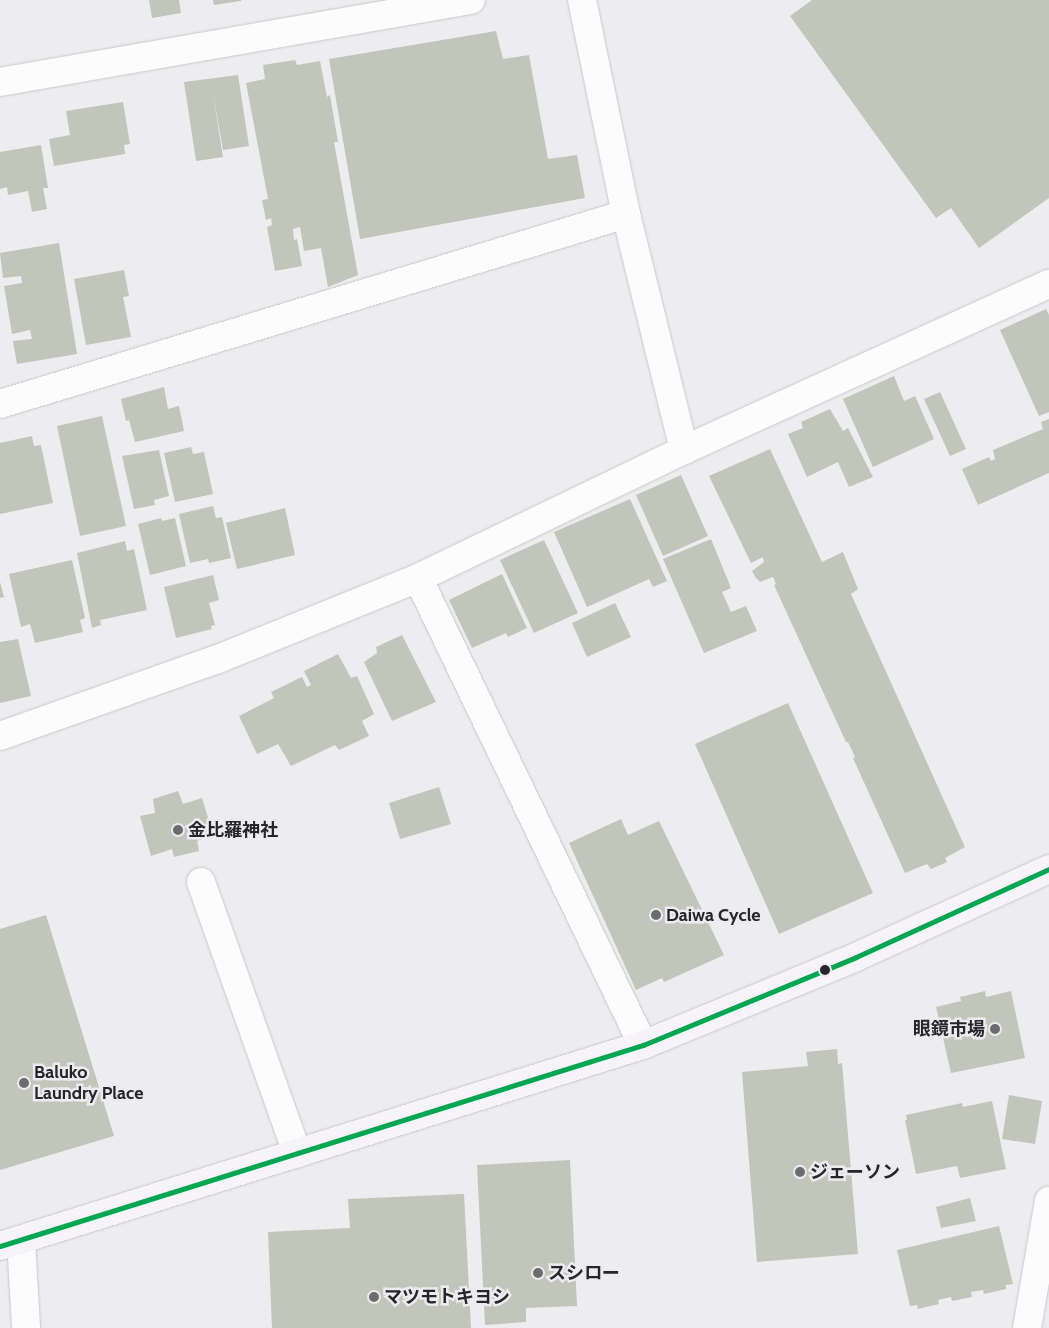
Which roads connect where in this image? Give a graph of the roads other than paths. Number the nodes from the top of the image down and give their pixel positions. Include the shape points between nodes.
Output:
1 (471, 0) edge
2 (582, 0) edge
3 (0, 82) edge
4 (626, 214) junction
5 (1049, 284) edge
6 (0, 404) edge
7 (684, 450) junction
8 (418, 578) junction
9 (0, 736) edge
10 (1049, 869) edge
11 (200, 882) dead end
12 (643, 1045) junction
13 (297, 1153) junction
14 (1049, 1201) edge
15 (11, 1243) edge
16 (26, 1328) edge
17 (1027, 1328) edge

1 - 3 street
2 - 4 street
4 - 6 street
4 - 7 street
5 - 7 street
7 - 8 street
8 - 9 street via 218,658
8 - 12 street
10 - 12 main road via 856,957
11 - 13 street
12 - 13 main road
13 - 15 main road
14 - 17 street
15 - 16 street

